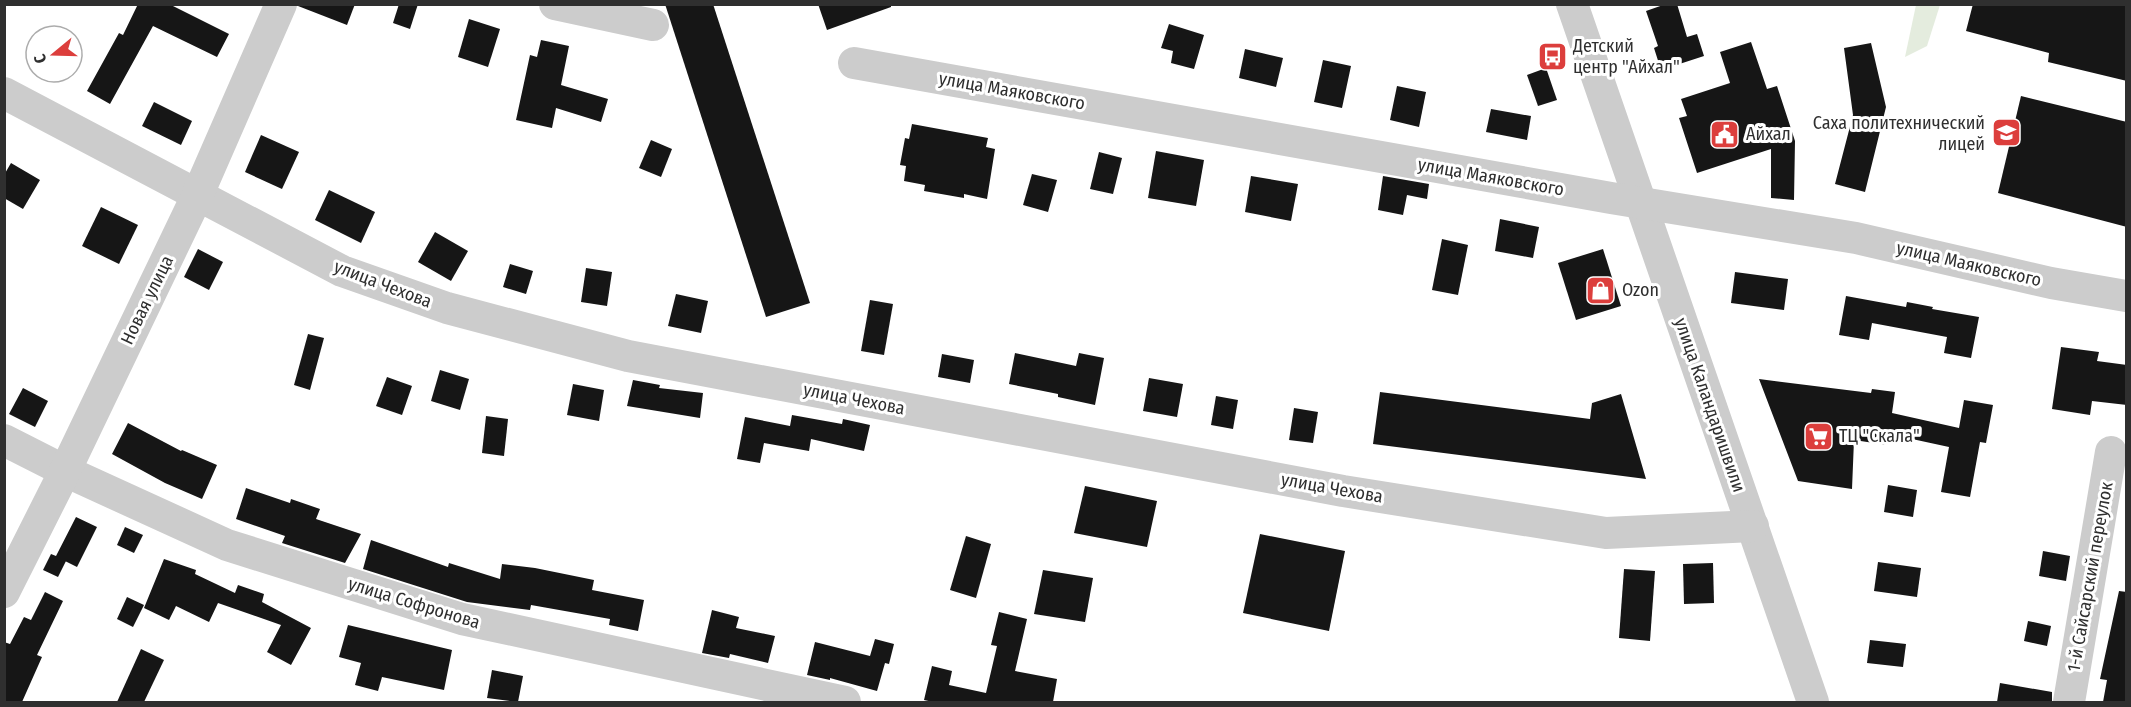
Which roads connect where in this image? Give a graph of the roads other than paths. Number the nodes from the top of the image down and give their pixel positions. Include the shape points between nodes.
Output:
1 (281, 4) edge
2 (555, 4) edge
3 (1572, 4) edge
4 (653, 25) dead end
5 (854, 63) dead end
6 (4, 93) edge
7 (198, 194) junction
8 (1640, 203) junction
9 (2127, 296) edge
10 (4, 440) edge
11 (2111, 452) dead end
12 (65, 471) junction
13 (1753, 526) junction
14 (4, 592) edge
15 (845, 702) edge
16 (1813, 702) edge
17 (2068, 702) edge

1 - 7 street, Новая улица
2 - 4 street
3 - 8 street, улица Каландаришвили
5 - 8 street, улица Маяковского
6 - 7 street, улица Чехова
7 - 12 street, Новая улица
7 - 13 street, улица Чехова via 342,271 447,308 628,356 1331,489 1606,533
8 - 9 street, улица Маяковского via 1856,238 2051,283
8 - 13 street, улица Каландаришвили
10 - 12 street, улица Софронова
11 - 17 street, 1-й Сайсарский переулок
12 - 14 street, Новая улица
12 - 15 street, улица Софронова via 227,545 462,619
13 - 16 street, улица Каландаришвили

